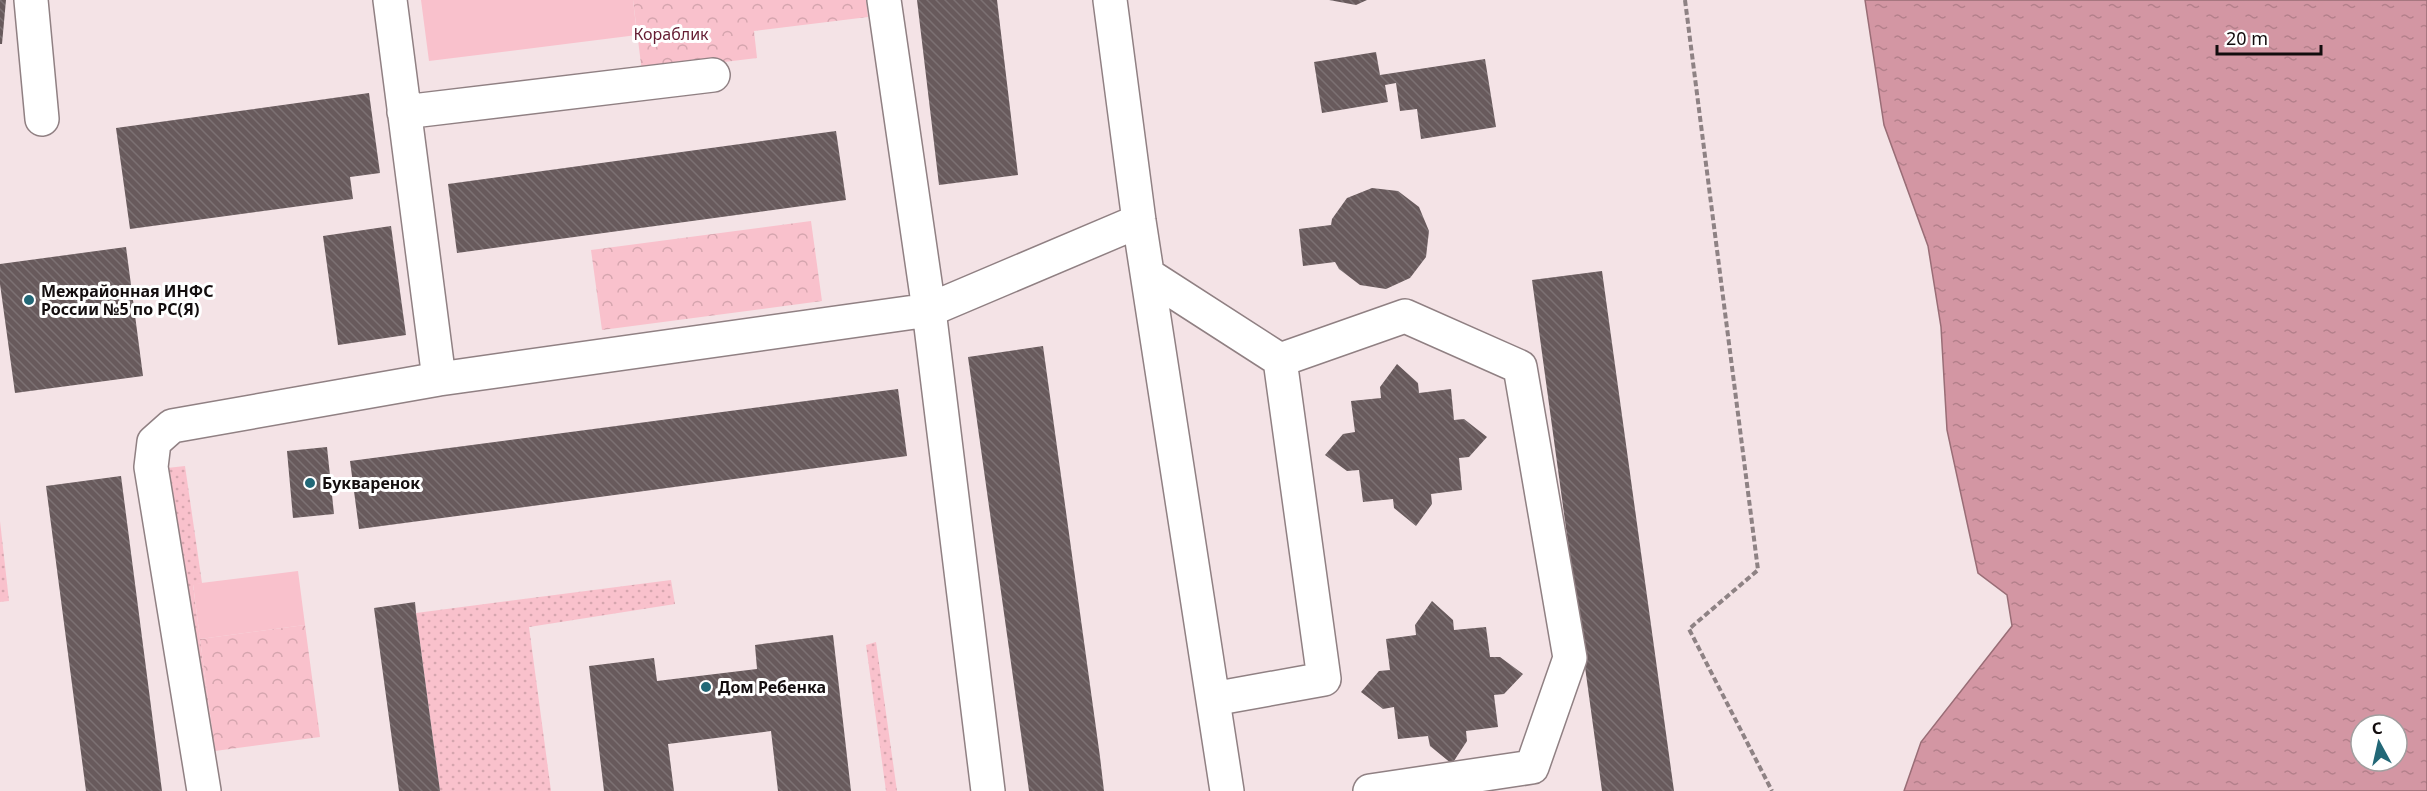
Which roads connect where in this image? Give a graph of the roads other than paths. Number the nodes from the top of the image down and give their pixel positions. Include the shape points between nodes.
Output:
1 (31, 0) edge
2 (390, 0) edge
3 (884, 0) edge
4 (1110, 0) edge
5 (713, 75) dead end
6 (404, 112) junction
7 (42, 119) dead end
8 (1139, 221) junction
9 (1148, 274) junction
10 (929, 310) junction
11 (1280, 360) junction
12 (439, 379) junction
13 (1213, 699) junction
14 (204, 791) edge
15 (988, 791) edge
16 (1225, 791) edge
17 (1370, 791) edge

1 - 7 street
2 - 6 street
3 - 10 street
4 - 8 street
5 - 6 street
6 - 12 street
8 - 9 street
8 - 10 street
9 - 11 street
9 - 13 street
10 - 12 street
10 - 15 street
11 - 13 street via 1324,679
11 - 17 street via 1405,316 1520,367 1570,658 1532,767
12 - 14 street via 172,426 154,442 150,467
13 - 16 street

